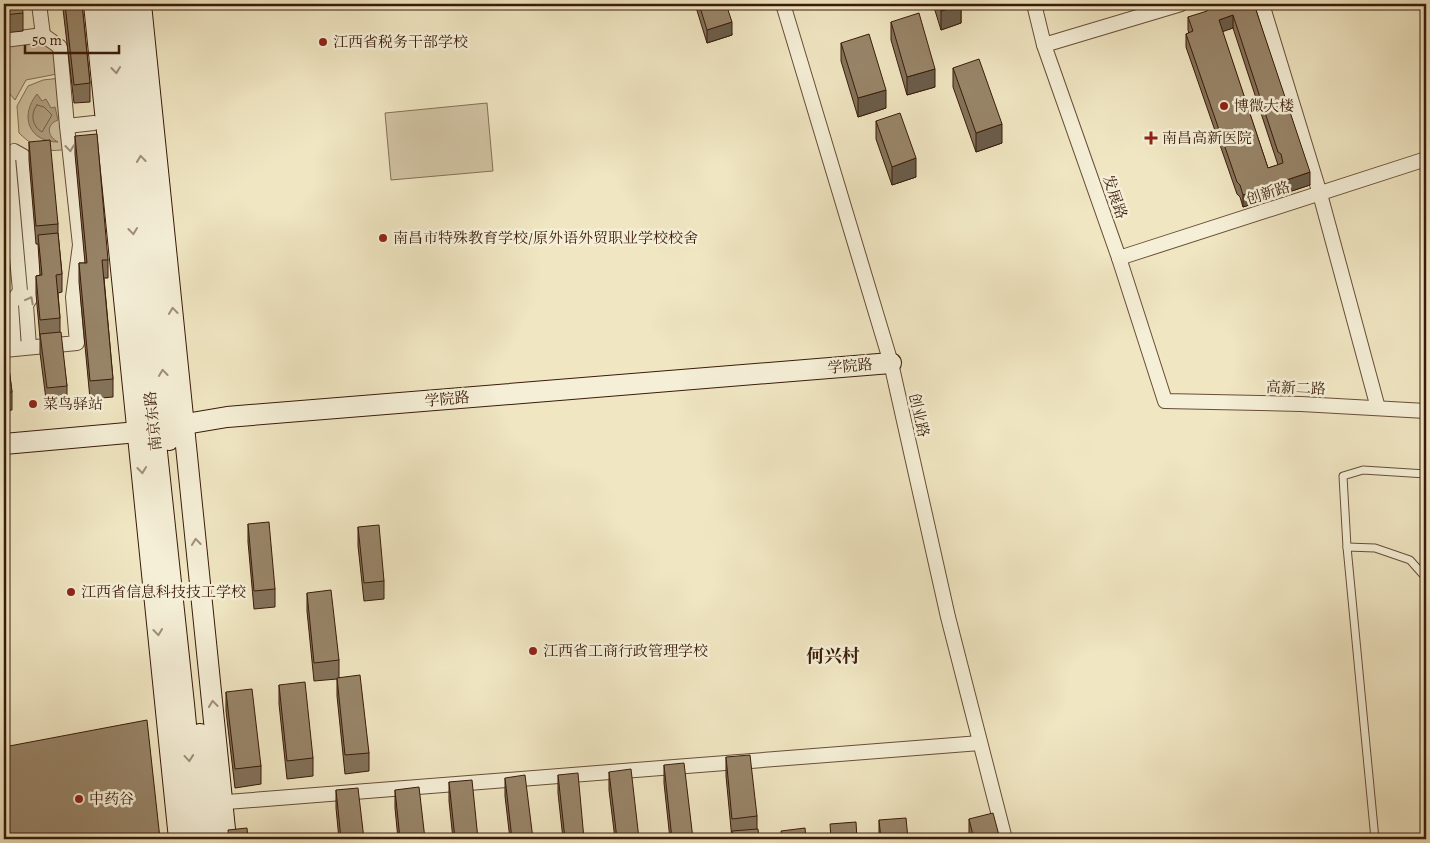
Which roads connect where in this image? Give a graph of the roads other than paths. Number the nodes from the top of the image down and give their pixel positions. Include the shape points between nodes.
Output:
1 (39, 4) edge
2 (94, 4) edge
3 (109, 4) edge
4 (126, 4) edge
5 (141, 4) edge
6 (783, 4) edge
7 (1034, 4) edge
8 (1181, 4) edge
9 (1262, 4) edge
10 (43, 35) junction
11 (4, 40) edge
12 (1044, 45) junction
13 (94, 123) dead end
14 (67, 126) junction
15 (1426, 159) edge
16 (1320, 194) junction
17 (1119, 258) junction
18 (29, 347) junction
19 (9, 349) edge
20 (890, 362) junction
21 (1165, 402) joint
22 (1378, 408) junction
23 (1426, 411) edge
24 (161, 428) junction
25 (4, 444) edge
26 (1426, 474) edge
27 (1347, 547) junction
28 (1426, 578) edge
29 (980, 743) junction
30 (215, 802) junction
31 (179, 839) edge
32 (197, 839) edge
33 (212, 839) edge
34 (226, 839) edge
35 (1005, 839) edge
36 (1375, 839) edge

1 - 10 street
2 - 24 street
3 -> 24 street, 南京东路
24 -> 4 street, 南京东路
24 -> 5 street
6 - 20 street, 创业路
7 - 12 street, 发展路
8 - 12 street
9 - 16 street
10 - 11 street
10 - 14 street via 60,47
12 - 17 street, 发展路
13 - 14 street
14 -> 18 street via 80,245 73,297 77,342
15 - 16 street, 创新路
16 - 17 street, 创新路
16 - 22 street
17 - 21 street, 发展路
18 - 19 street
18 -> 19 street via 26,305 35,291 22,156 14,151 8,158 20,291 11,304
20 - 24 street, 学院路 via 226,417
20 - 29 street, 创业路
21 - 22 street, 高新二路
22 - 23 street, 高新二路
24 - 25 street, 学院路
30 -> 24 street, 南京东路
24 -> 31 street
24 -> 32 street, 南京东路
26 - 27 lane via 1363,470 1344,476
27 - 28 lane via 1375,548 1410,560
27 - 36 lane
29 - 30 street
29 - 35 street, 创业路
30 - 33 street, 南京东路
30 - 34 street

